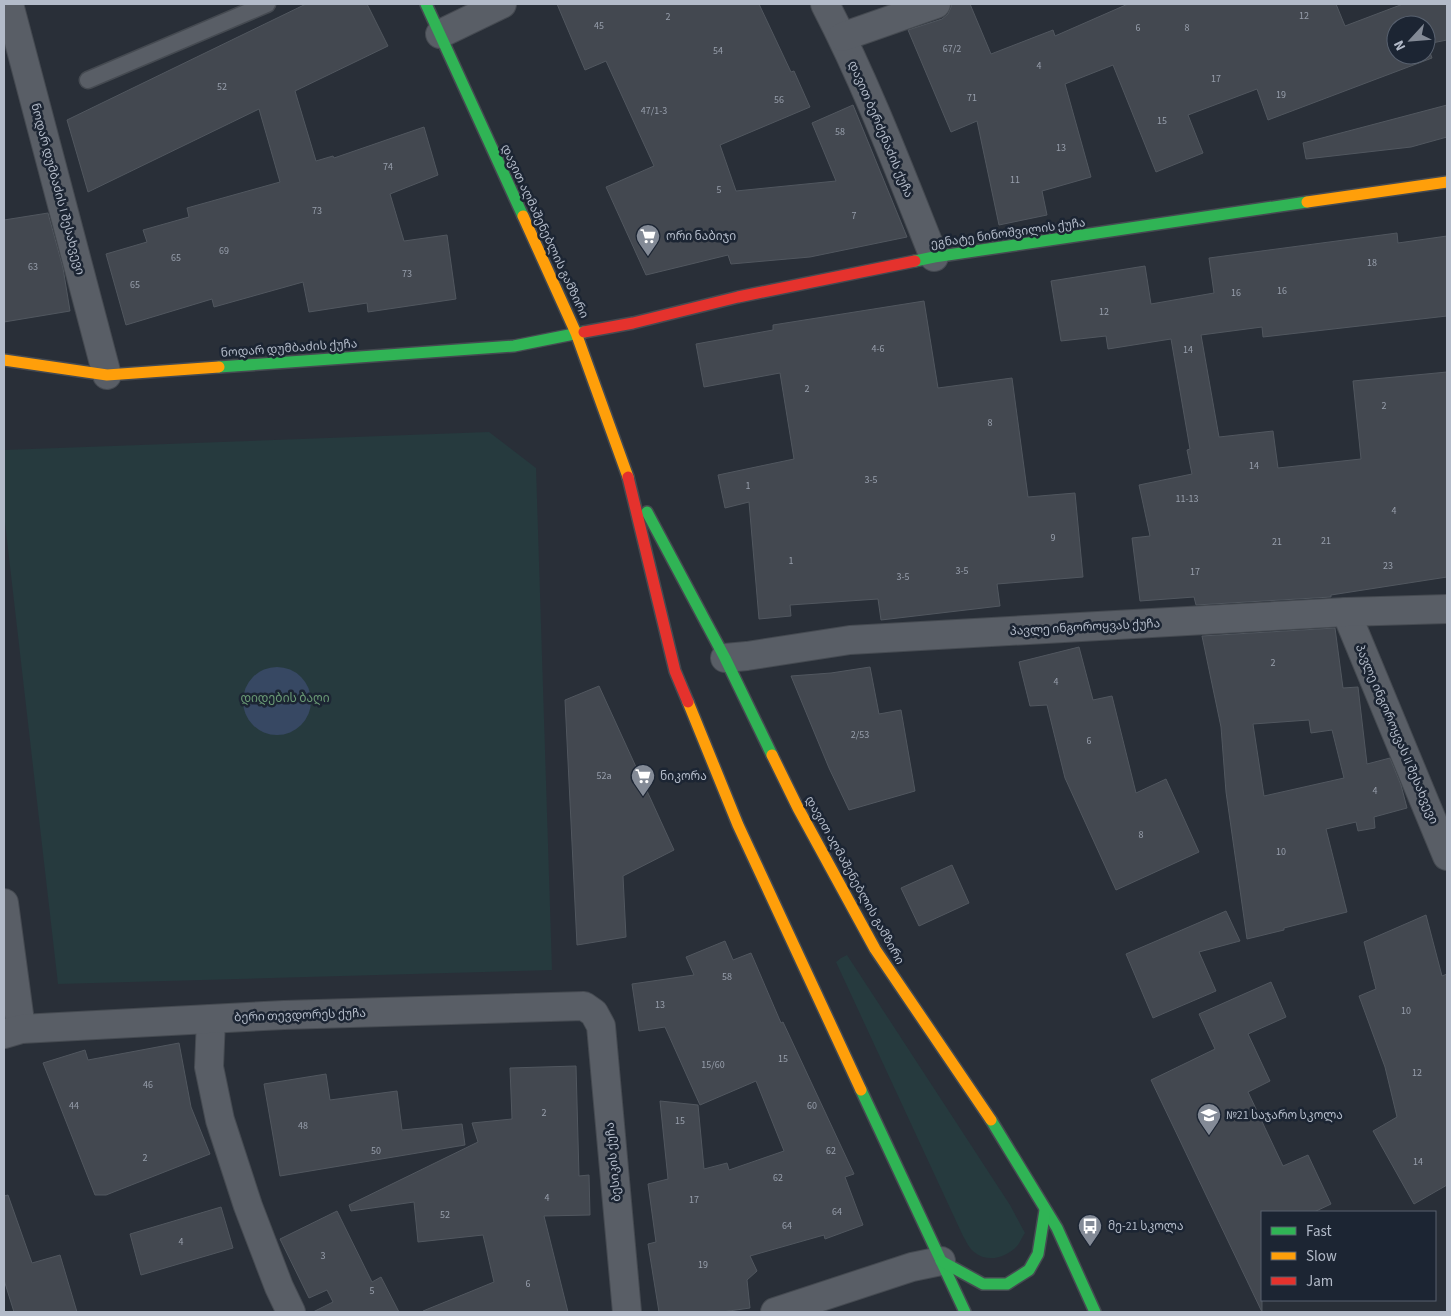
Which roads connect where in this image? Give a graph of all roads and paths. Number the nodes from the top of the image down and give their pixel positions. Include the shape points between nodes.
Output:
1 (9, 4) edge
2 (268, 4) edge
3 (426, 4) edge
4 (502, 4) edge
5 (824, 4) edge
6 (936, 4) edge
7 (440, 34) junction
8 (842, 36) junction
9 (88, 80) dead end
10 (1447, 182) edge
11 (934, 257) junction
12 (576, 333) junction
13 (4, 360) edge
14 (107, 375) junction
15 (627, 475) junction
16 (1447, 609) edge
17 (1346, 612) junction
18 (725, 658) junction
19 (1447, 856) edge
20 (4, 903) edge
21 (594, 1013) joint
22 (211, 1019) junction
23 (12, 1031) edge
24 (1045, 1210) junction
25 (941, 1261) junction
26 (291, 1312) edge
27 (627, 1312) edge
28 (775, 1312) edge
29 (965, 1312) edge
30 (1095, 1312) edge

1 - 14 street, ნოდარ დუმბაძის I შესახვევი
2 - 9 lane
3 - 7 main road, დავით აღმაშენებლის გამზირი
4 - 7 street
5 - 8 street, დავით ბერძენაძის ქუჩა
6 - 8 street
7 - 12 main road, დავით აღმაშენებლის გამზირი
8 - 11 street, დავით ბერძენაძის ქუჩა
10 - 11 main road, ეგნატე ნინოშვილის ქუჩა
11 - 12 main road, ეგნატე ნინოშვილის ქუჩა via 738,296 633,323
12 - 14 main road, ნოდარ დუმბაძის ქუჩა via 514,346
12 - 15 main road, დავით აღმაშენებლის გამზირი
13 - 14 main road, ნოდარ დუმბაძის ქუჩა
15 - 18 main road, დავით აღმაშენებლის გამზირი
15 - 25 main road, დავით აღმაშენებლის გამზირი via 675,671 738,825
16 - 17 street, პავლე ინგოროყვას ქუჩა
17 - 18 street, პავლე ინგოროყვას ქუჩა via 850,640
17 - 19 street, პავლე ინგოროყვას II შესახვევი
18 - 24 main road, დავით აღმაშენებლის გამზირი via 798,808 875,949 991,1121
20 - 23 street
21 - 22 street, ბერი თევდორეს ქუჩა via 584,1006
21 - 27 street, ბესიკის ქუჩა via 601,1026
22 - 23 street, ბერი თევდორეს ქუჩა
22 - 26 street via 208,1067 220,1120 248,1206
24 - 25 main road via 1038,1254 1029,1270 1007,1284 983,1284
24 - 30 main road, დავით აღმაშენებლის გამზირი
25 - 28 street via 912,1267
25 - 29 main road, დავით აღმაშენებლის გამზირი

